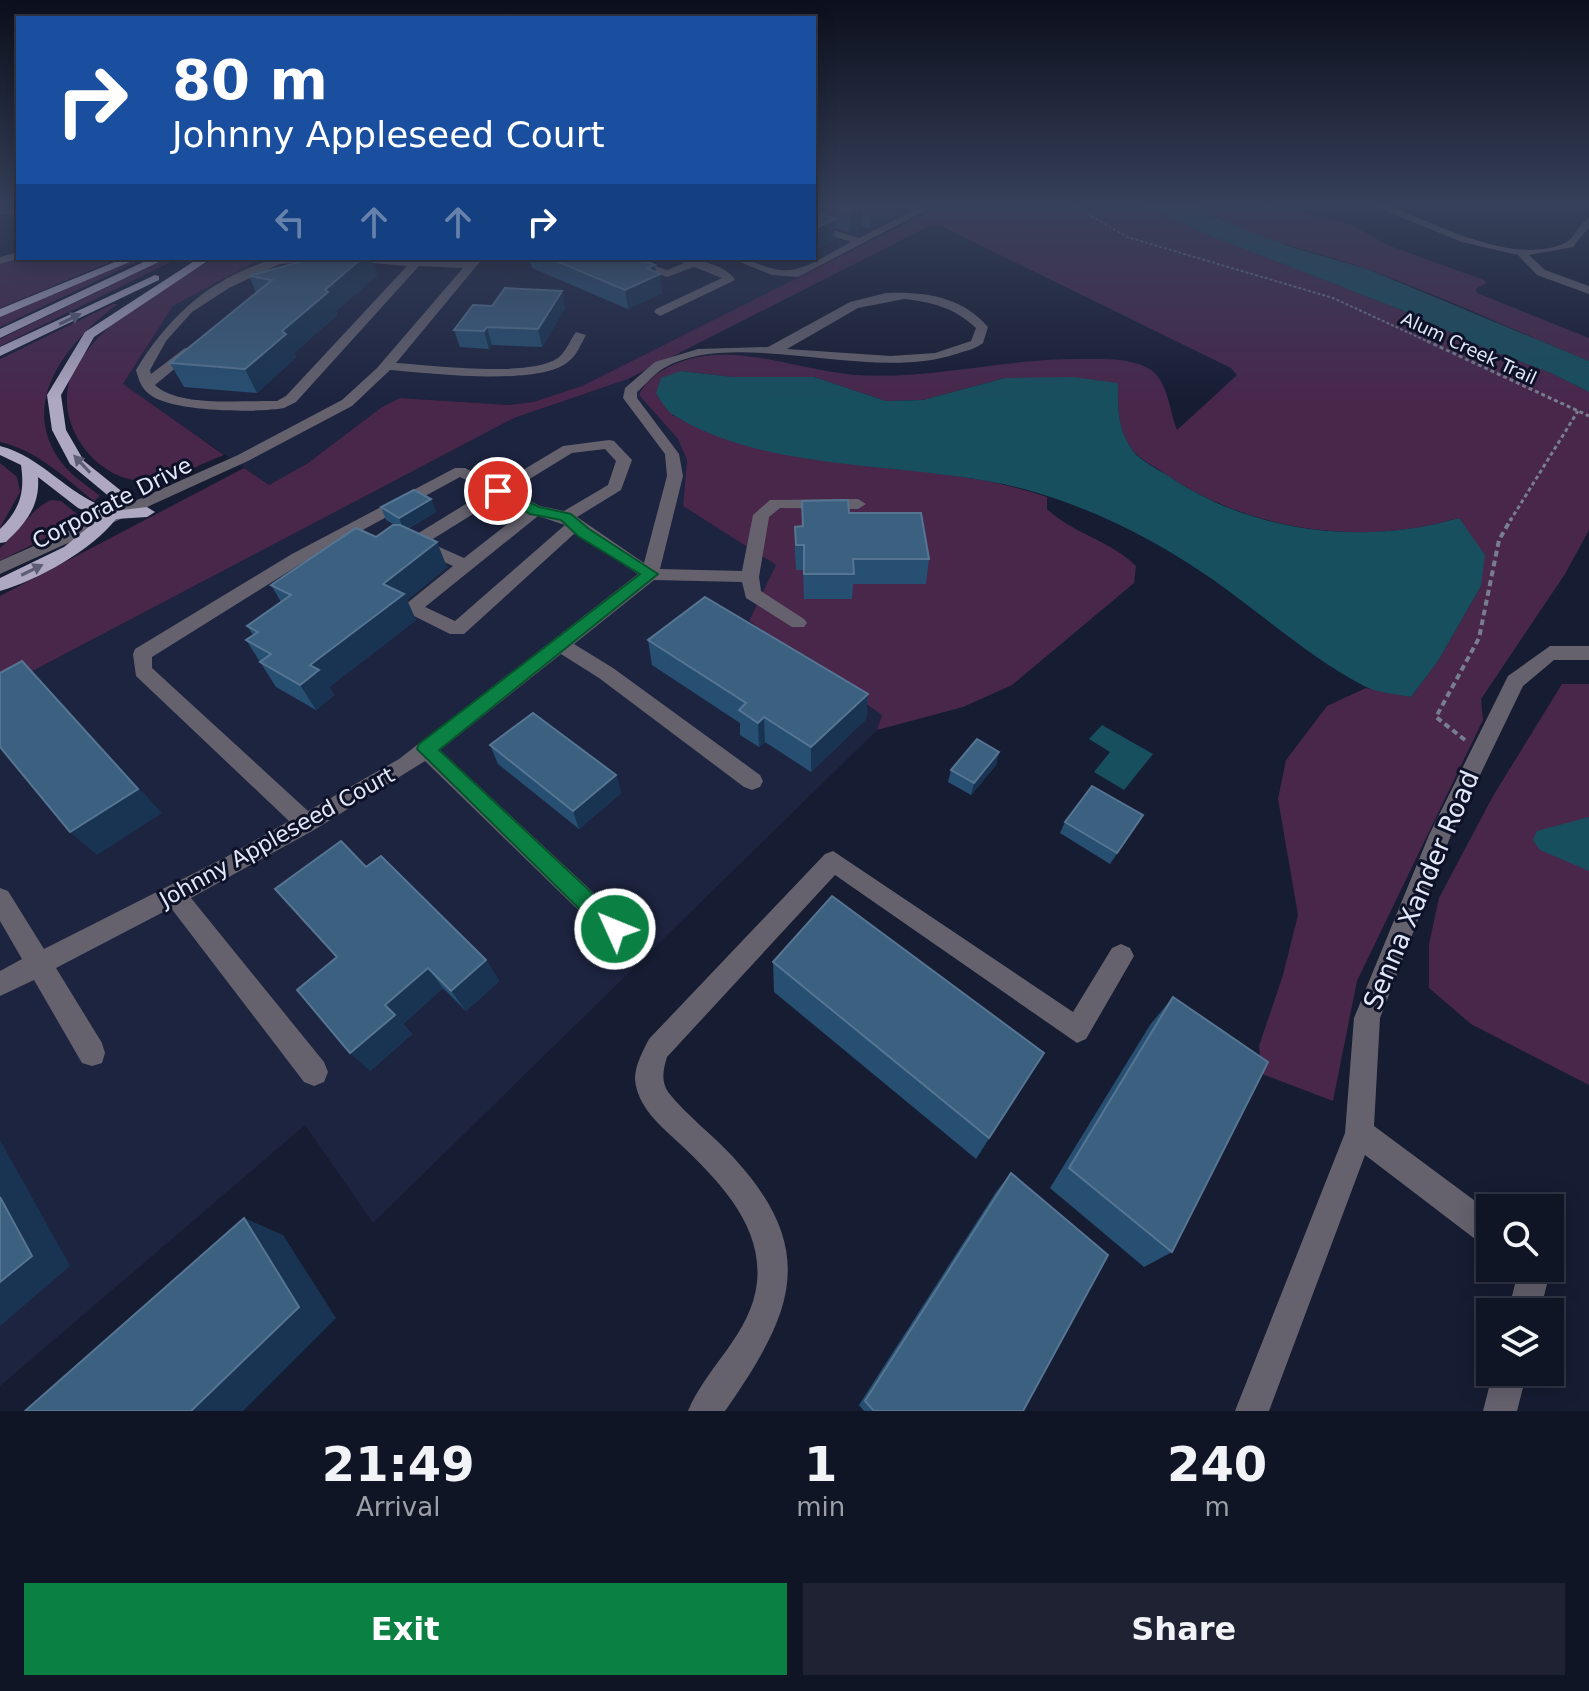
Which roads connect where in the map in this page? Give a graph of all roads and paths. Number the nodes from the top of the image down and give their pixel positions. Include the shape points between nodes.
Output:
1 (108, 269) edge
2 (138, 269) edge
3 (172, 269) edge
4 (190, 269) edge
5 (257, 269) edge
6 (285, 269) edge
7 (410, 269) edge
8 (467, 269) edge
9 (652, 269) edge
10 (674, 269) edge
11 (709, 269) edge
12 (765, 269) edge
13 (808, 269) edge
14 (1235, 269) edge
15 (1537, 269) edge
16 (277, 275) edge
17 (1589, 290) edge
18 (660, 312) dead end
19 (0, 313) edge
20 (0, 334) edge
21 (580, 335) dead end
22 (773, 350) junction
23 (190, 351) edge
24 (0, 352) edge
25 (386, 366) junction
26 (146, 382) junction
27 (1578, 411) junction
28 (1589, 416) edge
29 (0, 450) edge
30 (243, 458) junction
31 (28, 464) junction
32 (498, 491) junction
33 (858, 504) dead end
34 (535, 510) junction
35 (147, 512) junction
36 (114, 514) junction
37 (570, 521) junction
38 (333, 536) junction
39 (0, 538) edge
40 (415, 543) junction
41 (63, 554) junction
42 (466, 565) junction
43 (0, 568) edge
44 (650, 574) junction
45 (750, 577) junction
46 (0, 585) edge
47 (798, 623) dead end
48 (560, 644) junction
49 (1589, 653) edge
50 (426, 749) junction
51 (1480, 751) junction
52 (752, 781) dead end
53 (306, 823) junction
54 (174, 894) junction
55 (0, 899) edge
56 (615, 929) dead end
57 (1121, 956) dead end
58 (37, 964) junction
59 (0, 984) edge
60 (92, 1053) dead end
61 (314, 1072) dead end
62 (1359, 1133) junction
63 (1476, 1221) edge
64 (1506, 1386) edge
65 (705, 1411) edge
66 (1252, 1411) edge
67 (1500, 1411) edge

1 - 19 main road
2 - 20 main road
24 -> 3 main road
36 -> 4 main road via 119,497 78,464 59,430 54,395 89,335
5 - 26 street via 188,309 143,370
6 - 16 street
7 - 26 street via 291,399 279,405 185,401 155,394
8 - 25 street, Corporate Drive
9 - 10 street via 667,274
11 - 18 street via 729,280
12 - 13 street via 798,274
14 - 27 path, Alum Creek Trail via 1333,298
15 - 17 street
21 - 25 street via 564,360 523,372
22 - 22 street via 855,360 929,359 977,343 982,327 949,302 879,299 847,308
22 - 44 street via 689,353 648,373 630,391 672,454 675,476
23 - 26 street
25 - 30 street, Corporate Drive via 340,408
27 - 28 path, Alum Creek Trail
27 - 51 path via 1499,540 1479,638 1436,717
29 - 31 main road
30 - 35 street, Corporate Drive
30 - 36 street, Corporate Drive
31 - 36 main road via 91,511
31 - 39 main road via 32,496
32 - 34 street
32 - 37 street via 568,449 609,444 624,460 615,487
32 - 38 street via 460,471
32 - 40 street
33 - 45 street via 776,503 766,509
34 - 37 street
34 - 42 street
35 - 36 main road
35 - 41 street, Corporate Drive
36 - 41 main road
36 - 43 street, Corporate Drive
37 - 42 street via 457,629 412,608
37 - 44 street
38 - 40 street
38 - 53 street via 142,654 143,671
40 - 42 street
46 -> 41 main road, Corporate Drive
44 - 45 street
44 - 48 street, Johnny Appleseed Court
45 - 47 street via 752,594
48 - 50 street, Johnny Appleseed Court
48 - 52 street
49 - 51 street, Senna Xander Road via 1550,653 1515,681
50 - 53 street, Johnny Appleseed Court
50 - 56 street
51 - 62 street, Senna Xander Road via 1440,835 1367,1018
53 - 54 street, Johnny Appleseed Court
54 - 58 street, Johnny Appleseed Court
54 - 61 street
55 - 58 street
57 - 65 street via 1077,1030 833,861 658,1048 649,1067 650,1087 660,1105 712,1155 759,1213 773,1251 773,1285 755,1332
58 - 59 street, Johnny Appleseed Court
58 - 60 street
62 - 63 street
62 - 66 street, Senna Xander Road
64 - 67 street

